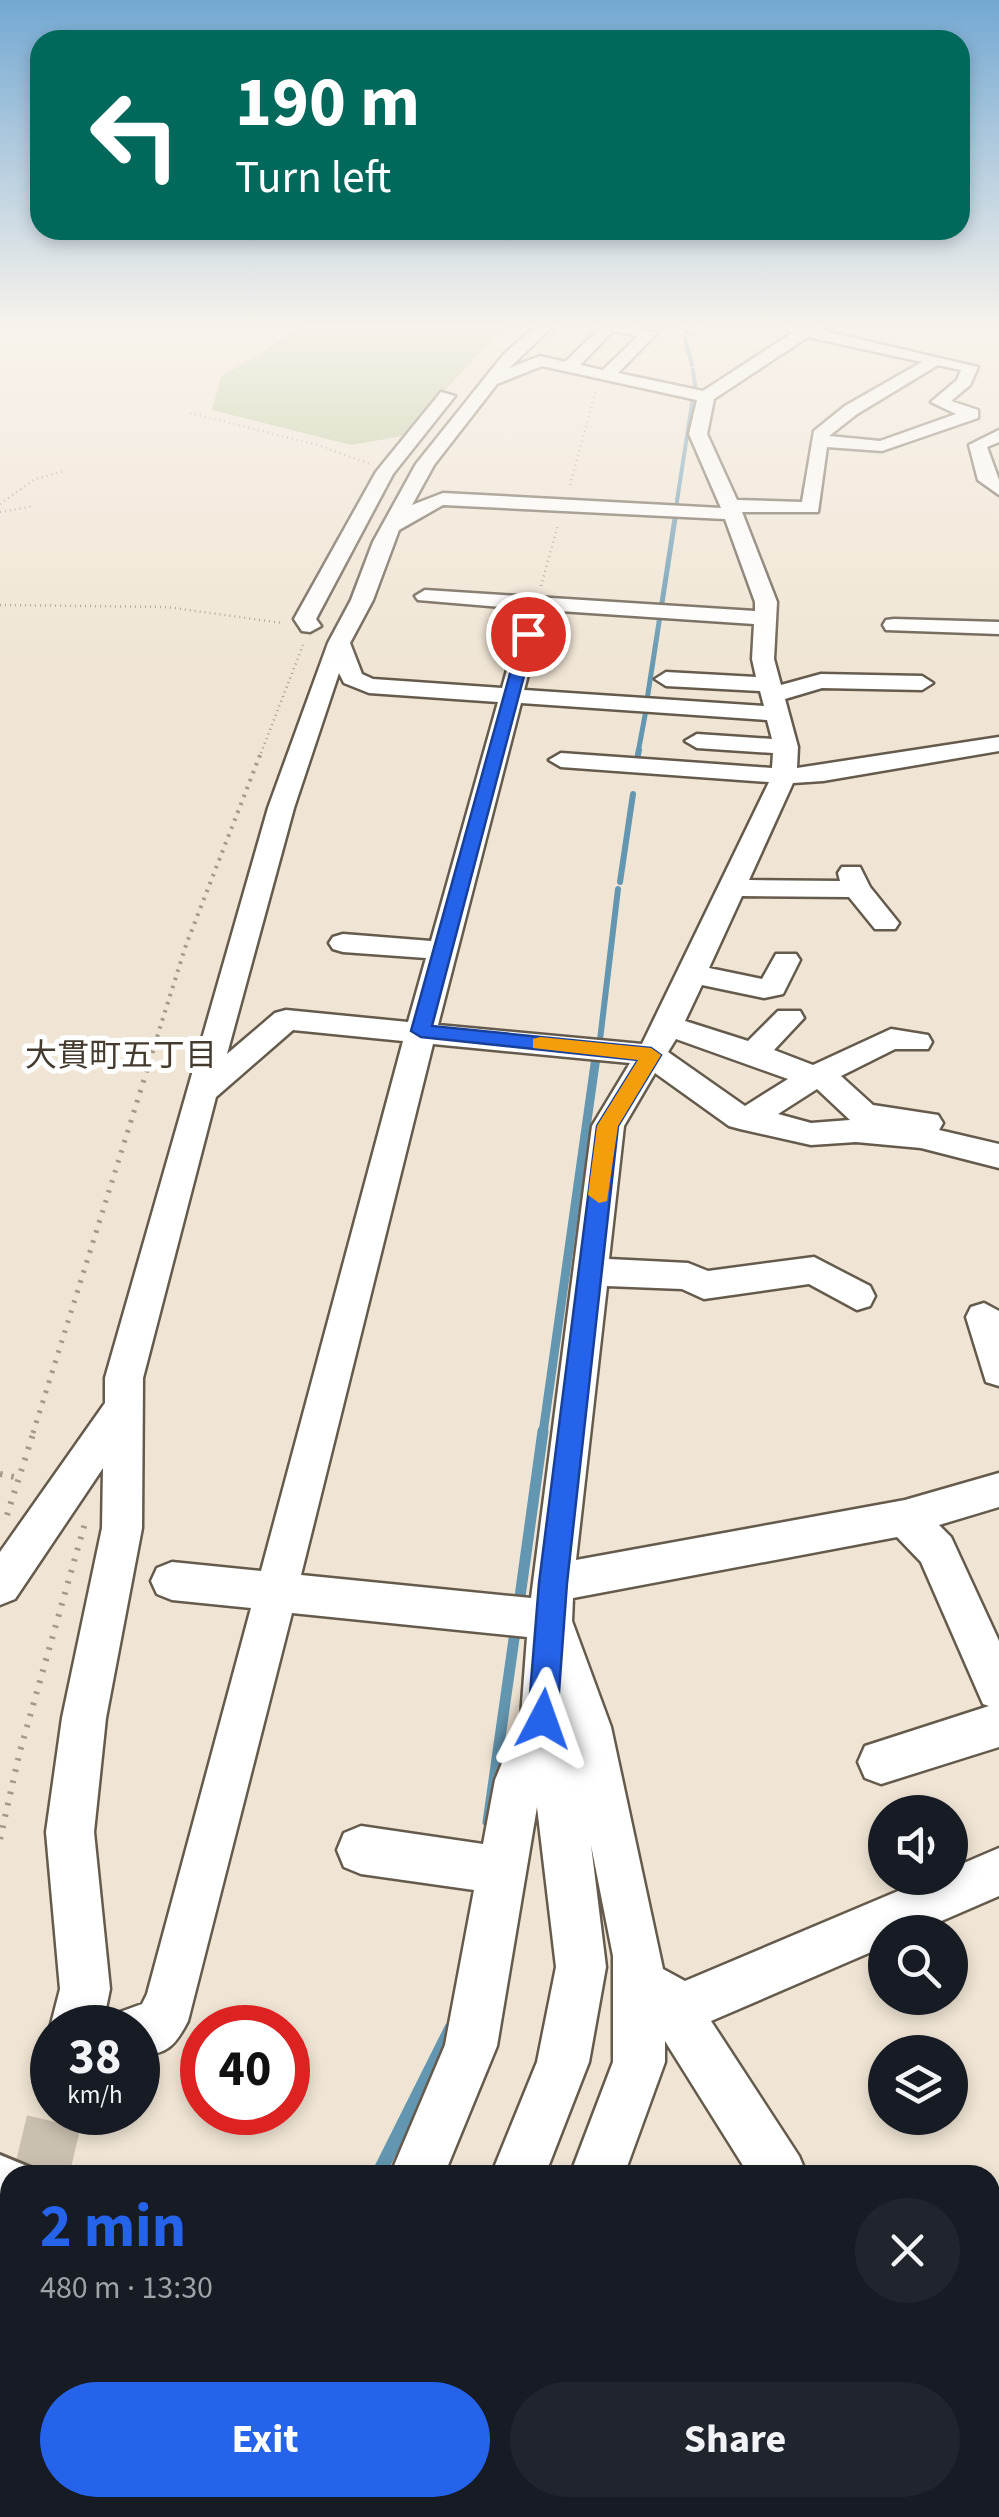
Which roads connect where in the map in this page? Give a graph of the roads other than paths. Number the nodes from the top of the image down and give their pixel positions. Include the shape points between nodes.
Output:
1 (410, 442) edge
2 (442, 442) edge
3 (702, 442) edge
4 (819, 442) edge
5 (837, 442) edge
6 (892, 442) edge
7 (983, 442) edge
8 (999, 490) edge
9 (731, 510) junction
10 (390, 526) junction
11 (426, 596) dead end
12 (536, 604) junction
13 (765, 618) junction
14 (894, 625) dead end
15 (310, 626) road end
16 (999, 628) edge
17 (339, 643) junction
18 (846, 671) dead end
19 (666, 679) dead end
20 (821, 681) junction
21 (922, 683) dead end
22 (514, 696) junction
23 (773, 698) junction
24 (698, 741) dead end
25 (999, 744) edge
26 (562, 760) dead end
27 (785, 762) junction
28 (733, 888) junction
29 (886, 924) dead end
30 (343, 943) dead end
31 (443, 951) junction
32 (786, 960) dead end
33 (693, 974) junction
34 (789, 1018) dead end
35 (421, 1031) junction
36 (660, 1041) junction
37 (917, 1042) dead end
38 (753, 1052) junction
39 (814, 1077) junction
40 (201, 1092) junction
41 (750, 1118) junction
42 (927, 1123) dead end
43 (997, 1149) edge
44 (590, 1272) junction
45 (856, 1296) dead end
46 (984, 1316) dead end
47 (999, 1371) edge
48 (124, 1392) junction
49 (999, 1490) edge
50 (905, 1518) junction
51 (172, 1581) dead end
52 (0, 1586) edge
53 (277, 1593) junction
54 (552, 1601) junction
55 (999, 1689) edge
56 (543, 1719) junction
57 (999, 1724) edge
58 (881, 1762) dead end
59 (362, 1850) dead end
60 (499, 1870) junction
61 (999, 1872) edge
62 (638, 1956) junction
63 (81, 2005) edge
64 (676, 2011) junction
65 (160, 2022) edge
66 (421, 2165) edge
67 (522, 2165) edge
68 (601, 2165) edge
69 (774, 2165) edge

1 - 15 street via 386,472 305,619
2 - 10 street
3 - 9 street
4 - 9 street via 810,508
5 - 6 street
7 - 8 street via 978,445 987,480
9 - 10 street via 443,499
9 - 13 street via 766,602
10 - 17 street
11 - 12 street
12 - 13 street
12 - 22 street
13 - 23 street via 763,659
14 - 16 street via 928,635
17 - 22 street via 358,683
17 - 40 street via 282,808
18 - 20 street
19 - 23 street
20 - 21 street
20 - 23 street
22 - 23 street
22 - 31 street
23 - 27 street
24 - 27 street
25 - 27 street via 823,774
26 - 27 street
27 - 28 street
28 - 29 street via 854,881
28 - 33 street
30 - 31 street
31 - 35 street
32 - 33 street via 774,987 764,989
33 - 36 street
34 - 38 street
35 - 36 street
35 - 40 street via 286,1020
35 - 53 street
36 - 38 street
36 - 41 street via 740,1118
36 - 44 street via 608,1126
37 - 39 street via 891,1038
38 - 39 street
39 - 41 street
39 - 42 street via 864,1115
40 - 48 street
41 - 43 street via 810,1134 856,1131
44 - 45 street via 688,1276 704,1286 814,1270
44 - 54 street
46 - 47 street
48 - 52 street
48 - 63 street via 122,1528 84,1718 70,1832
49 - 50 street
50 - 54 street
50 - 55 street via 936,1550
51 - 53 street
53 - 54 street
53 - 65 street
54 - 56 street
54 - 62 street via 590,1727
56 - 60 street via 518,1780
56 - 67 street via 581,1967 563,2062
57 - 58 street
59 - 60 street
60 - 66 street via 470,2046
61 - 64 street
62 - 64 street
62 - 68 street via 639,2062
64 - 69 street

